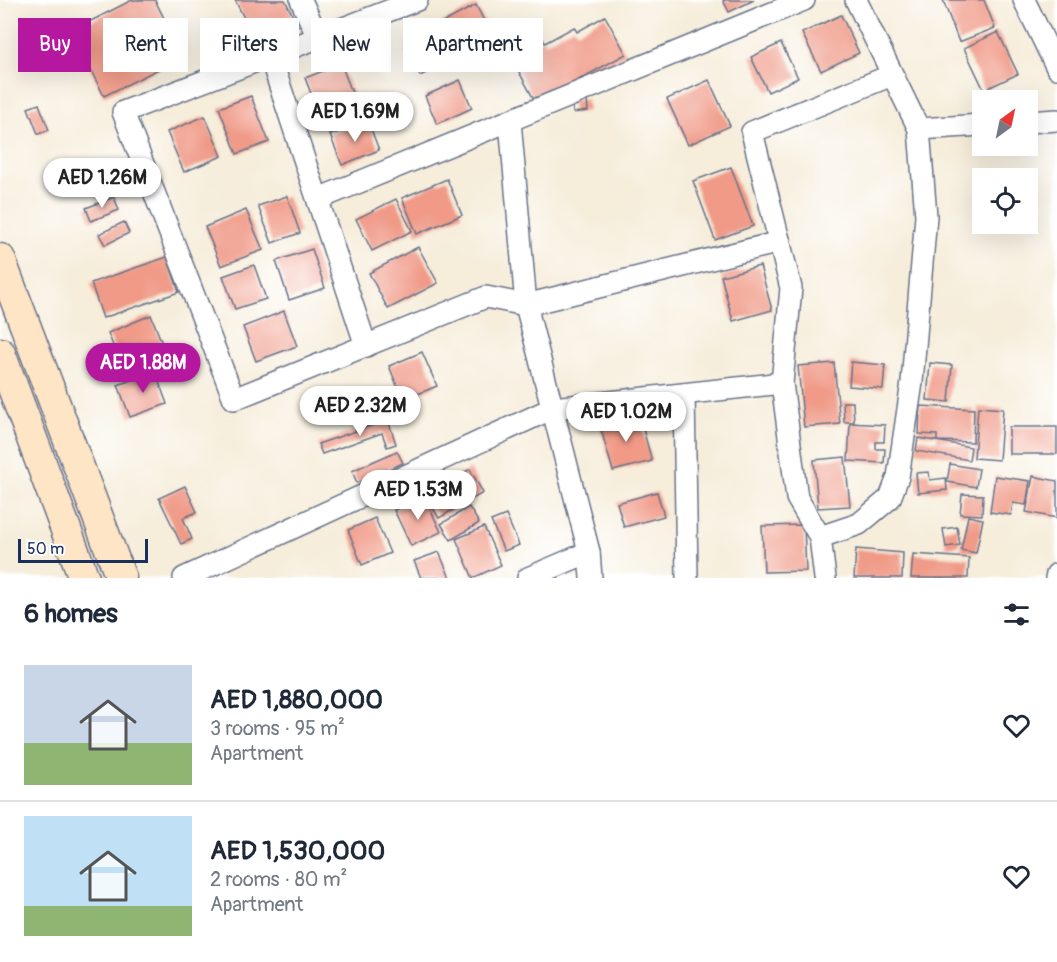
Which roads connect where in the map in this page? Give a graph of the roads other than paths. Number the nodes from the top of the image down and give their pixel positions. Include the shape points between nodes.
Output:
1 (301, 0) edge
2 (417, 0) edge
3 (804, 0) edge
4 (856, 0) edge
5 (1024, 0) edge
6 (370, 18) edge
7 (311, 22) edge
8 (1057, 68) edge
9 (228, 72) edge
10 (275, 72) edge
11 (892, 75) junction
12 (510, 120) junction
13 (1057, 120) edge
14 (1038, 121) edge
15 (972, 125) edge
16 (919, 129) junction
17 (318, 200) junction
18 (780, 242) junction
19 (0, 259) edge
20 (526, 305) junction
21 (366, 346) junction
22 (0, 352) edge
23 (782, 383) junction
24 (684, 394) junction
25 (553, 408) junction
26 (820, 537) junction
27 (589, 552) junction
28 (84, 578) edge
29 (121, 578) edge
30 (184, 578) edge
31 (528, 578) edge
32 (591, 578) edge
33 (687, 578) edge
34 (825, 578) edge

1 - 7 street
2 - 6 street
3 - 12 street
4 - 11 street
5 - 8 street
9 - 21 street via 123,112 234,399
10 - 17 street
11 - 16 street
11 - 18 street via 752,132
12 - 17 street
12 - 20 street
13 - 14 street
15 - 16 street
16 - 26 street via 926,216 912,382 898,477 890,498 860,524
17 - 21 street
18 - 20 street
18 - 23 street via 791,288
19 - 29 main road
20 - 21 street via 486,297
20 - 25 street
22 - 28 main road
23 - 24 street
23 - 26 street via 797,498
24 - 25 street
24 - 33 street
25 - 27 street
25 - 30 street
26 - 34 street
27 - 31 street
27 - 32 street

